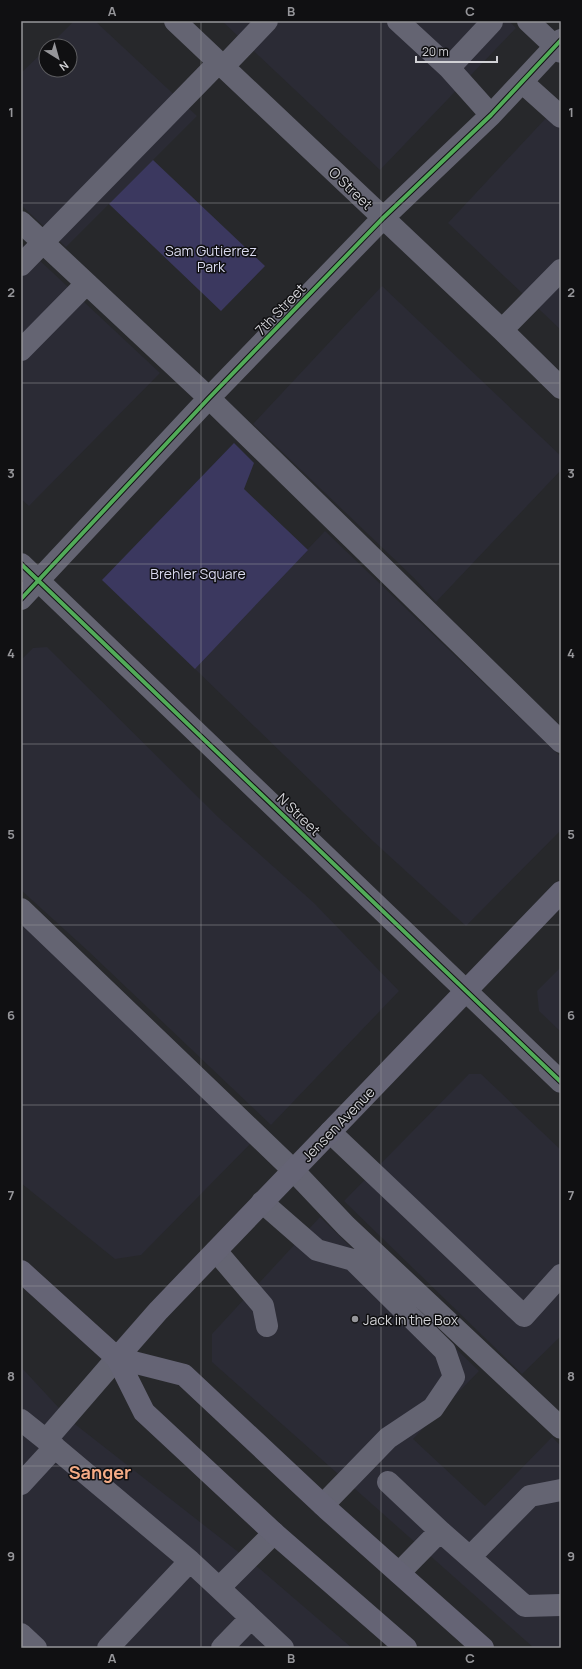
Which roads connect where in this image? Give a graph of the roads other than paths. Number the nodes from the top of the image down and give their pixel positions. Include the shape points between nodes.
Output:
1 (174, 21) edge
2 (267, 21) edge
3 (398, 21) edge
4 (490, 21) edge
5 (528, 21) edge
6 (559, 46) edge
7 (221, 64) junction
8 (449, 68) junction
9 (522, 82) junction
10 (490, 115) junction
11 (561, 117) edge
12 (383, 218) junction
13 (21, 222) edge
14 (43, 243) junction
15 (21, 265) edge
16 (561, 270) edge
17 (86, 284) junction
18 (502, 330) junction
19 (21, 350) edge
20 (561, 388) edge
21 (209, 398) junction
22 (21, 564) edge
23 (39, 581) junction
24 (21, 599) edge
25 (561, 742) edge
26 (561, 892) edge
27 (21, 909) edge
28 (467, 990) junction
29 (561, 1082) edge
30 (330, 1132) junction
31 (293, 1170) junction
32 (262, 1202) junction
33 (216, 1251) junction
34 (21, 1271) edge
35 (561, 1275) edge
36 (267, 1326) dead end
37 (117, 1358) junction
38 (21, 1420) edge
39 (561, 1428) edge
40 (51, 1443) junction
41 (388, 1482) dead end
42 (21, 1484) edge
43 (561, 1490) edge
44 (322, 1505) junction
45 (440, 1531) junction
46 (274, 1533) junction
47 (470, 1557) junction
48 (190, 1560) junction
49 (399, 1573) junction
50 (219, 1588) junction
51 (561, 1605) edge
52 (251, 1618) junction
53 (21, 1634) edge
54 (36, 1648) edge
55 (108, 1648) edge
56 (222, 1648) edge
57 (283, 1648) edge
58 (406, 1648) edge
59 (483, 1648) edge

1 - 7 street, O Street
2 - 7 street
3 - 8 street
4 - 8 street via 492,22
5 - 6 street
6 - 9 street, 7th Street
7 - 12 street, O Street
7 - 14 street
8 - 10 street
9 - 10 street, 7th Street
9 - 11 street
10 - 12 street, 7th Street
12 - 18 street, O Street
12 - 21 street, 7th Street
13 - 14 street
14 - 15 street
14 - 17 street
16 - 18 street
17 - 19 street
17 - 21 street
18 - 20 street, O Street
21 - 23 street, 7th Street
21 - 25 street
22 - 23 street, N Street
23 - 24 street, 7th Street
23 - 28 street, N Street
26 - 28 main road, Jensen Avenue
27 - 31 street
28 - 29 street, N Street
28 - 30 main road, Jensen Avenue
30 - 31 main road, Jensen Avenue
30 - 35 street via 524,1316
31 - 32 main road, Jensen Avenue
31 - 39 street via 346,1226
32 - 33 main road, Jensen Avenue
32 - 44 street via 317,1250 352,1260 445,1351 454,1377 433,1408 388,1438
33 - 36 street via 263,1306
33 - 37 main road, Jensen Avenue
34 - 37 main road
37 - 40 street
37 - 44 main road via 184,1375
37 - 46 main road via 144,1412
38 - 40 street
40 - 42 street
40 - 48 street
41 - 45 street
43 - 47 street via 530,1496
44 - 49 main road
45 - 47 street
45 - 49 street
46 - 50 street
46 - 58 main road
47 - 51 street via 525,1606
48 - 50 street
48 - 55 street
49 - 59 main road
50 - 52 street
52 - 56 street
52 - 57 street
53 - 54 street

